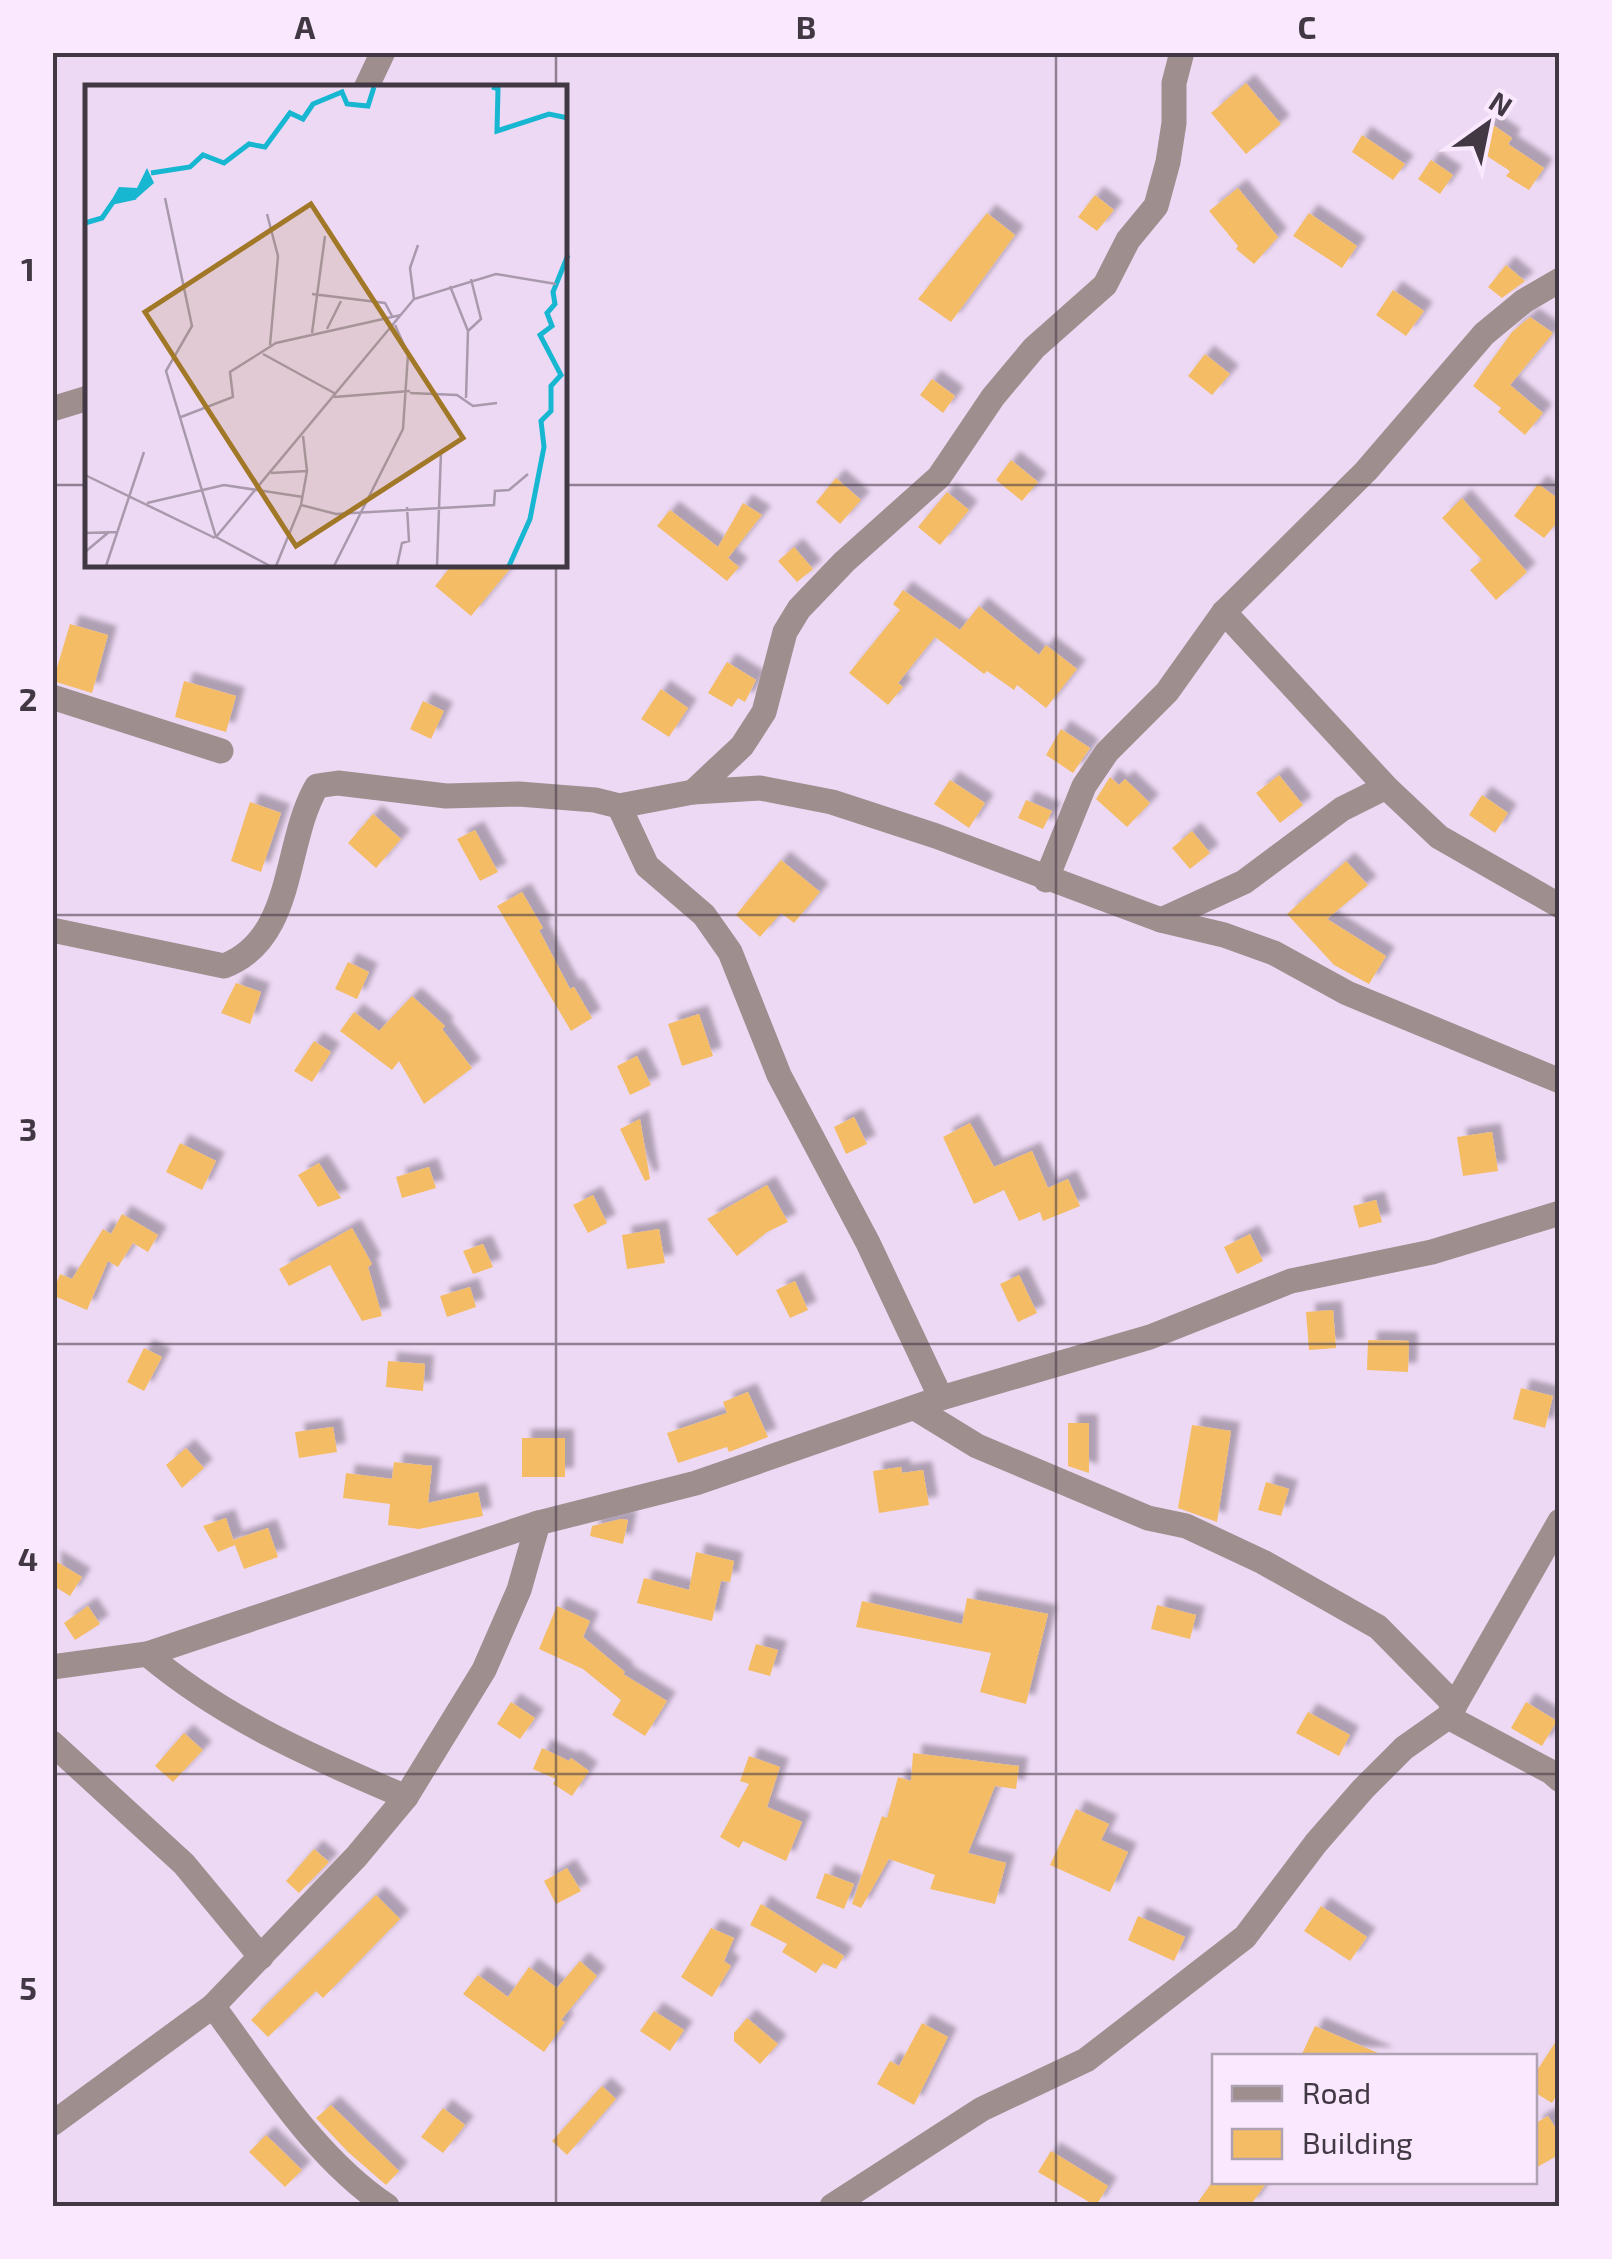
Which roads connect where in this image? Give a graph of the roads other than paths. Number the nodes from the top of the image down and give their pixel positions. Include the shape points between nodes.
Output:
1 (382, 52) edge
2 (1182, 52) edge
3 (367, 85) edge
4 (1560, 280) edge
5 (85, 399) edge
6 (52, 409) edge
7 (1224, 612) junction
8 (52, 697) edge
9 (221, 751) dead end
10 (1386, 787) junction
11 (693, 792) junction
12 (619, 806) junction
13 (1046, 880) junction
14 (1560, 906) edge
15 (1161, 920) junction
16 (52, 930) edge
17 (1560, 1081) edge
18 (1560, 1212) edge
19 (940, 1398) junction
20 (915, 1408) junction
21 (1560, 1522) edge
22 (538, 1523) junction
23 (147, 1654) junction
24 (52, 1667) edge
25 (1452, 1711) junction
26 (52, 1743) edge
27 (1560, 1780) edge
28 (406, 1797) junction
29 (260, 1958) junction
30 (212, 2006) junction
31 (52, 2124) edge
32 (387, 2206) edge
33 (832, 2206) edge

1 - 3 street
2 - 11 street via 1156,206 1104,285 1034,348 939,477 799,609 785,632 764,712 742,746
4 - 7 street via 1484,334 1366,471
5 - 6 street
7 - 10 street
7 - 13 street via 1168,692 1131,725 1092,775
8 - 9 street
10 - 14 street via 1439,837
10 - 15 street via 1342,809 1244,882
11 - 12 street
11 - 13 street via 760,788 832,802
12 - 16 street via 519,794 317,786 306,804 275,918 242,959 224,966
12 - 19 street via 648,866 704,915 730,952 779,1075
13 - 15 street
15 - 17 street via 1274,954 1347,993
18 - 19 street via 1432,1252 1291,1281 1150,1337
19 - 20 street
20 - 22 street via 696,1484
20 - 25 street via 977,1446 1264,1562 1378,1627
21 - 25 street
22 - 23 street
22 - 28 street via 519,1590 484,1670
23 - 24 street
23 - 28 street via 186,1687 258,1730
25 - 27 street
25 - 33 street via 1363,1789 1244,1937 1192,1980 1086,2060 982,2109
26 - 29 street via 184,1864
28 - 29 street
29 - 30 street
30 - 31 street
30 - 32 street via 308,2132 357,2186

